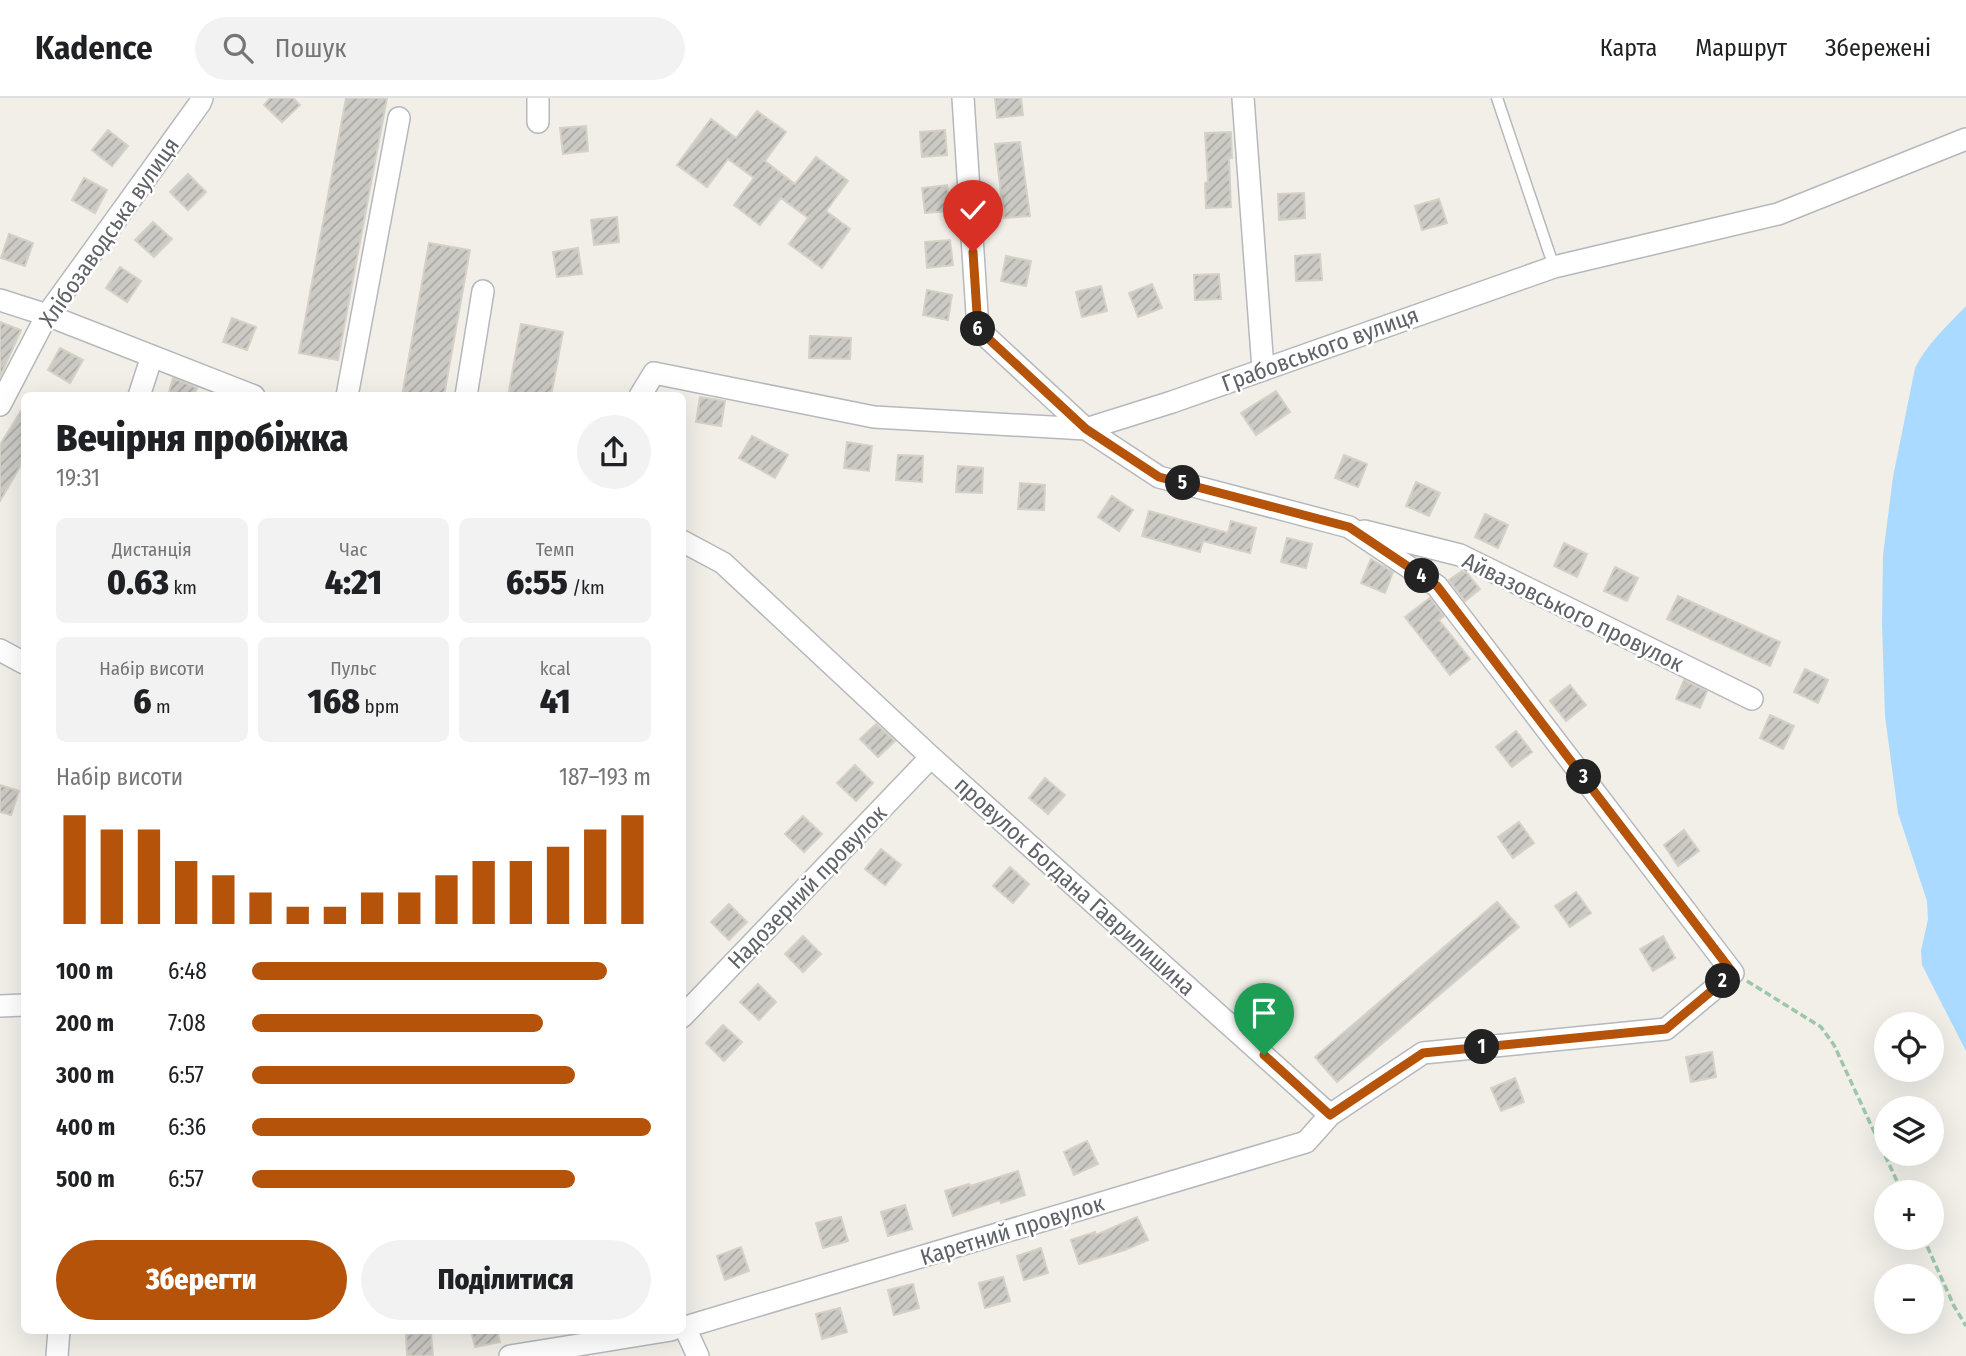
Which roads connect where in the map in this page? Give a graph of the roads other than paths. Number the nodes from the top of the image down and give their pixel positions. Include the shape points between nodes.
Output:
1 (202, 98) edge
2 (538, 98) edge
3 (962, 98) edge
4 (1244, 98) edge
5 (1497, 98) edge
6 (399, 118) dead end
7 (538, 122) dead end
8 (1966, 139) edge
9 (1554, 267) junction
10 (482, 291) dead end
11 (0, 300) edge
12 (47, 315) junction
13 (152, 356) junction
14 (1263, 369) junction
15 (140, 392) edge
16 (244, 392) edge
17 (348, 392) edge
18 (467, 392) edge
19 (642, 392) edge
20 (0, 405) edge
21 (1086, 429) junction
22 (1349, 527) junction
23 (686, 543) edge
24 (0, 650) edge
25 (21, 661) edge
26 (1752, 699) dead end
27 (931, 757) junction
28 (0, 1006) edge
29 (21, 1006) edge
30 (686, 1013) edge
31 (1330, 1115) junction
32 (686, 1327) edge
33 (59, 1334) edge
34 (634, 1334) edge
35 (683, 1334) edge
36 (57, 1356) edge
37 (510, 1356) edge
38 (698, 1356) edge

1 - 12 street, Хлібозаводська вулиця
2 - 7 street
3 - 21 street, Айвазовського провулок via 978,329
4 - 14 street
5 - 9 lane
6 - 17 street
8 - 9 street, Грабовського вулиця via 1778,214
9 - 14 street, Грабовського вулиця
10 - 18 street
11 - 12 street
12 - 13 street
12 - 20 street, Хлібозаводська вулиця
13 - 15 street
13 - 16 street
14 - 21 street, Грабовського вулиця
19 - 21 street via 654,373 874,417
21 - 22 street, Айвазовського провулок via 1159,477
22 - 26 street, Айвазовського провулок via 1460,555
22 - 31 street, Каретний провулок via 1437,586 1733,973 1666,1029 1423,1053
23 - 27 street, провулок Богдана Гаврилишина via 723,563
24 - 25 street
27 - 30 street, Надозерний провулок
27 - 31 street, провулок Богдана Гаврилишина
28 - 29 street
31 - 32 street, Каретний провулок via 1306,1142
33 - 36 street
34 - 37 street, Каретний провулок
35 - 38 street

